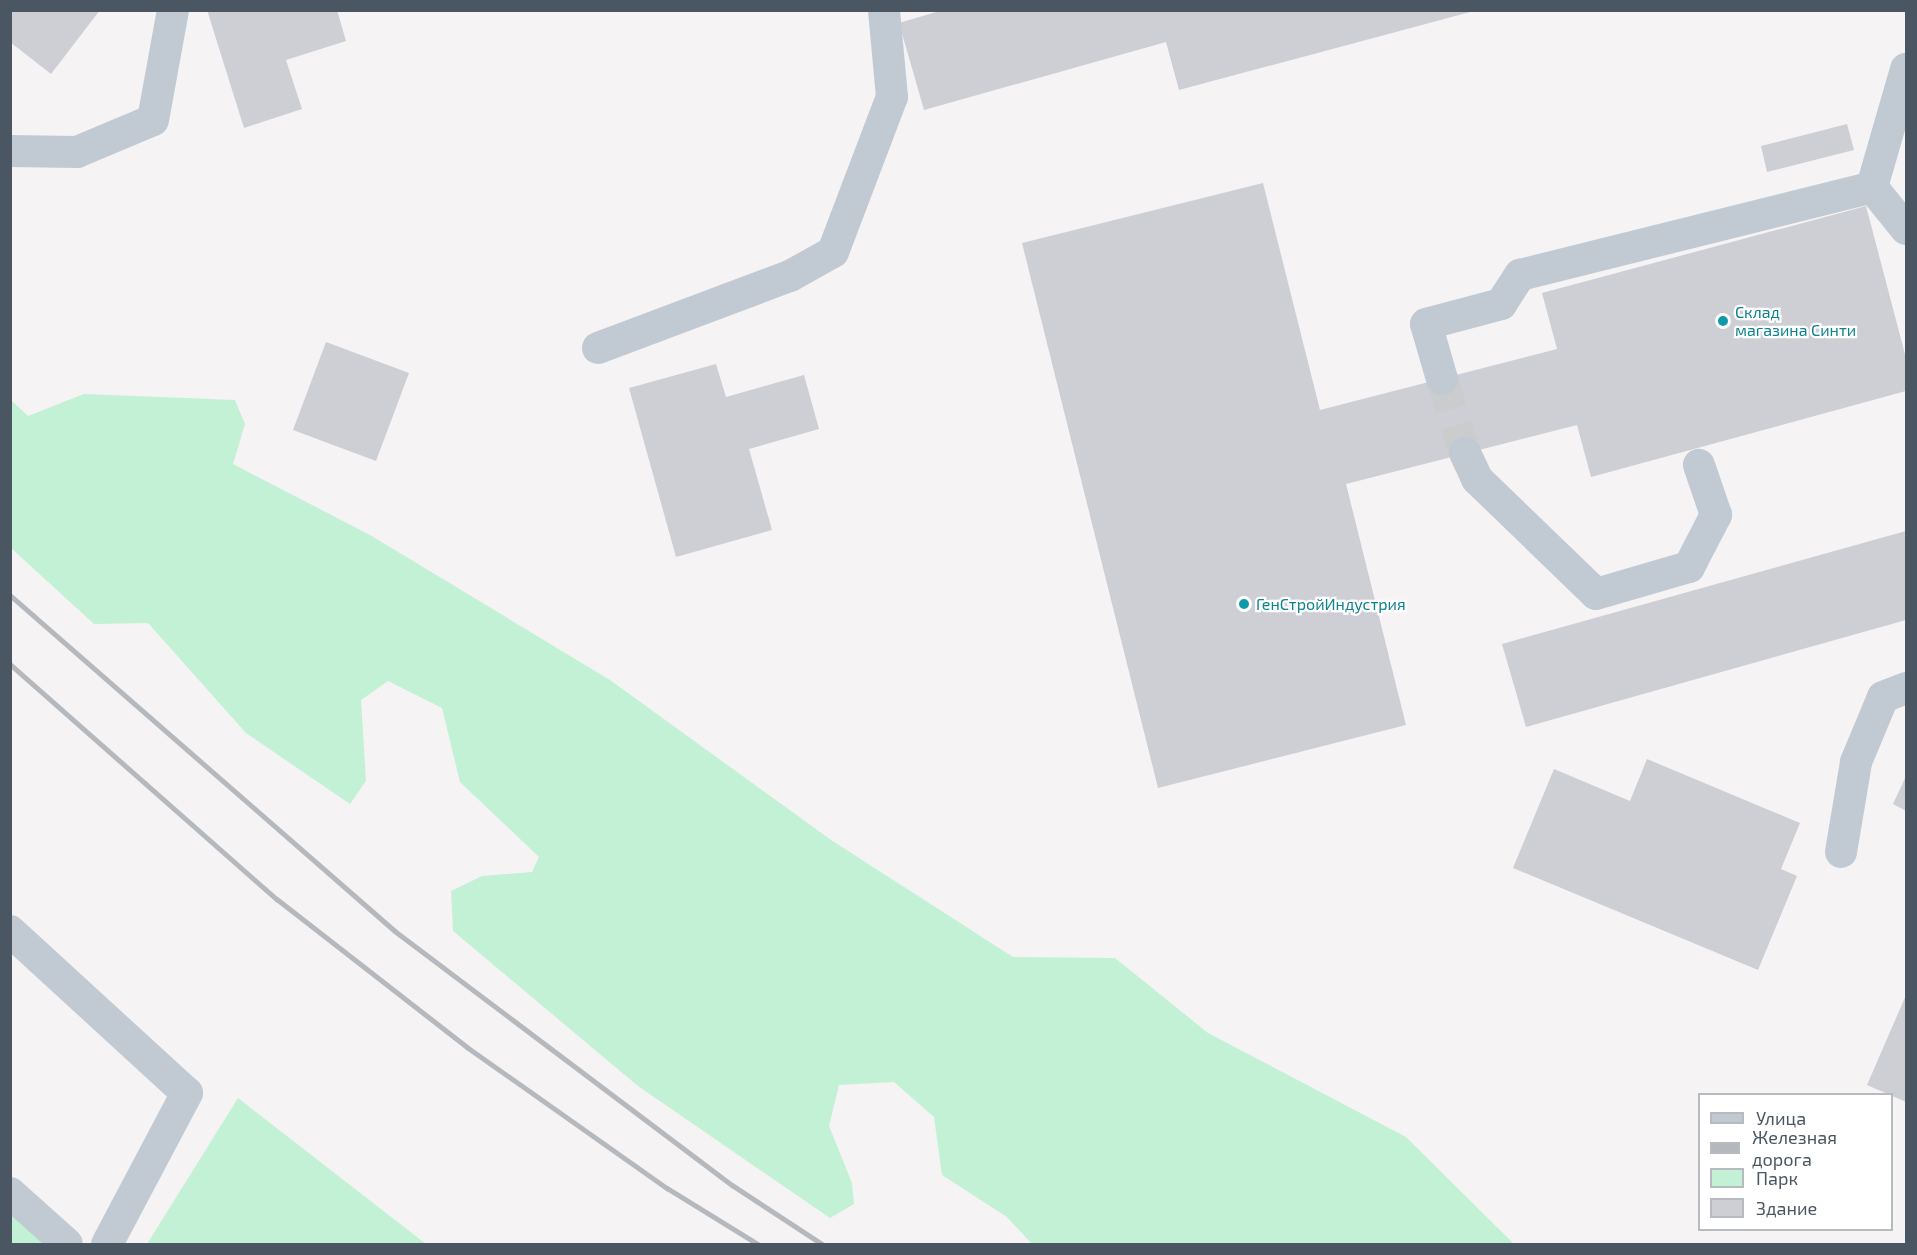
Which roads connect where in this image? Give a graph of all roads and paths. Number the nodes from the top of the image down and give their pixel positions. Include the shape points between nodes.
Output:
1 (173, 10) edge
2 (884, 10) edge
3 (1906, 69) edge
4 (10, 151) edge
5 (1872, 187) junction
6 (1906, 229) edge
7 (598, 348) dead end
8 (1442, 379) tunnel mouth
9 (1465, 453) tunnel mouth
10 (1699, 465) dead end
11 (1906, 688) edge
12 (1841, 852) dead end
13 (10, 932) edge
14 (10, 1193) edge
15 (67, 1245) edge
16 (107, 1245) edge

1 - 4 lane via 153,120 77,152
2 - 7 lane via 892,97 832,252 790,276
3 - 5 lane
5 - 6 lane
5 - 8 lane via 1520,275 1502,304 1426,324
9 - 10 lane via 1476,479 1596,594 1689,567 1716,515
11 - 12 lane via 1883,698 1856,762
13 - 16 lane via 187,1093
14 - 15 lane

